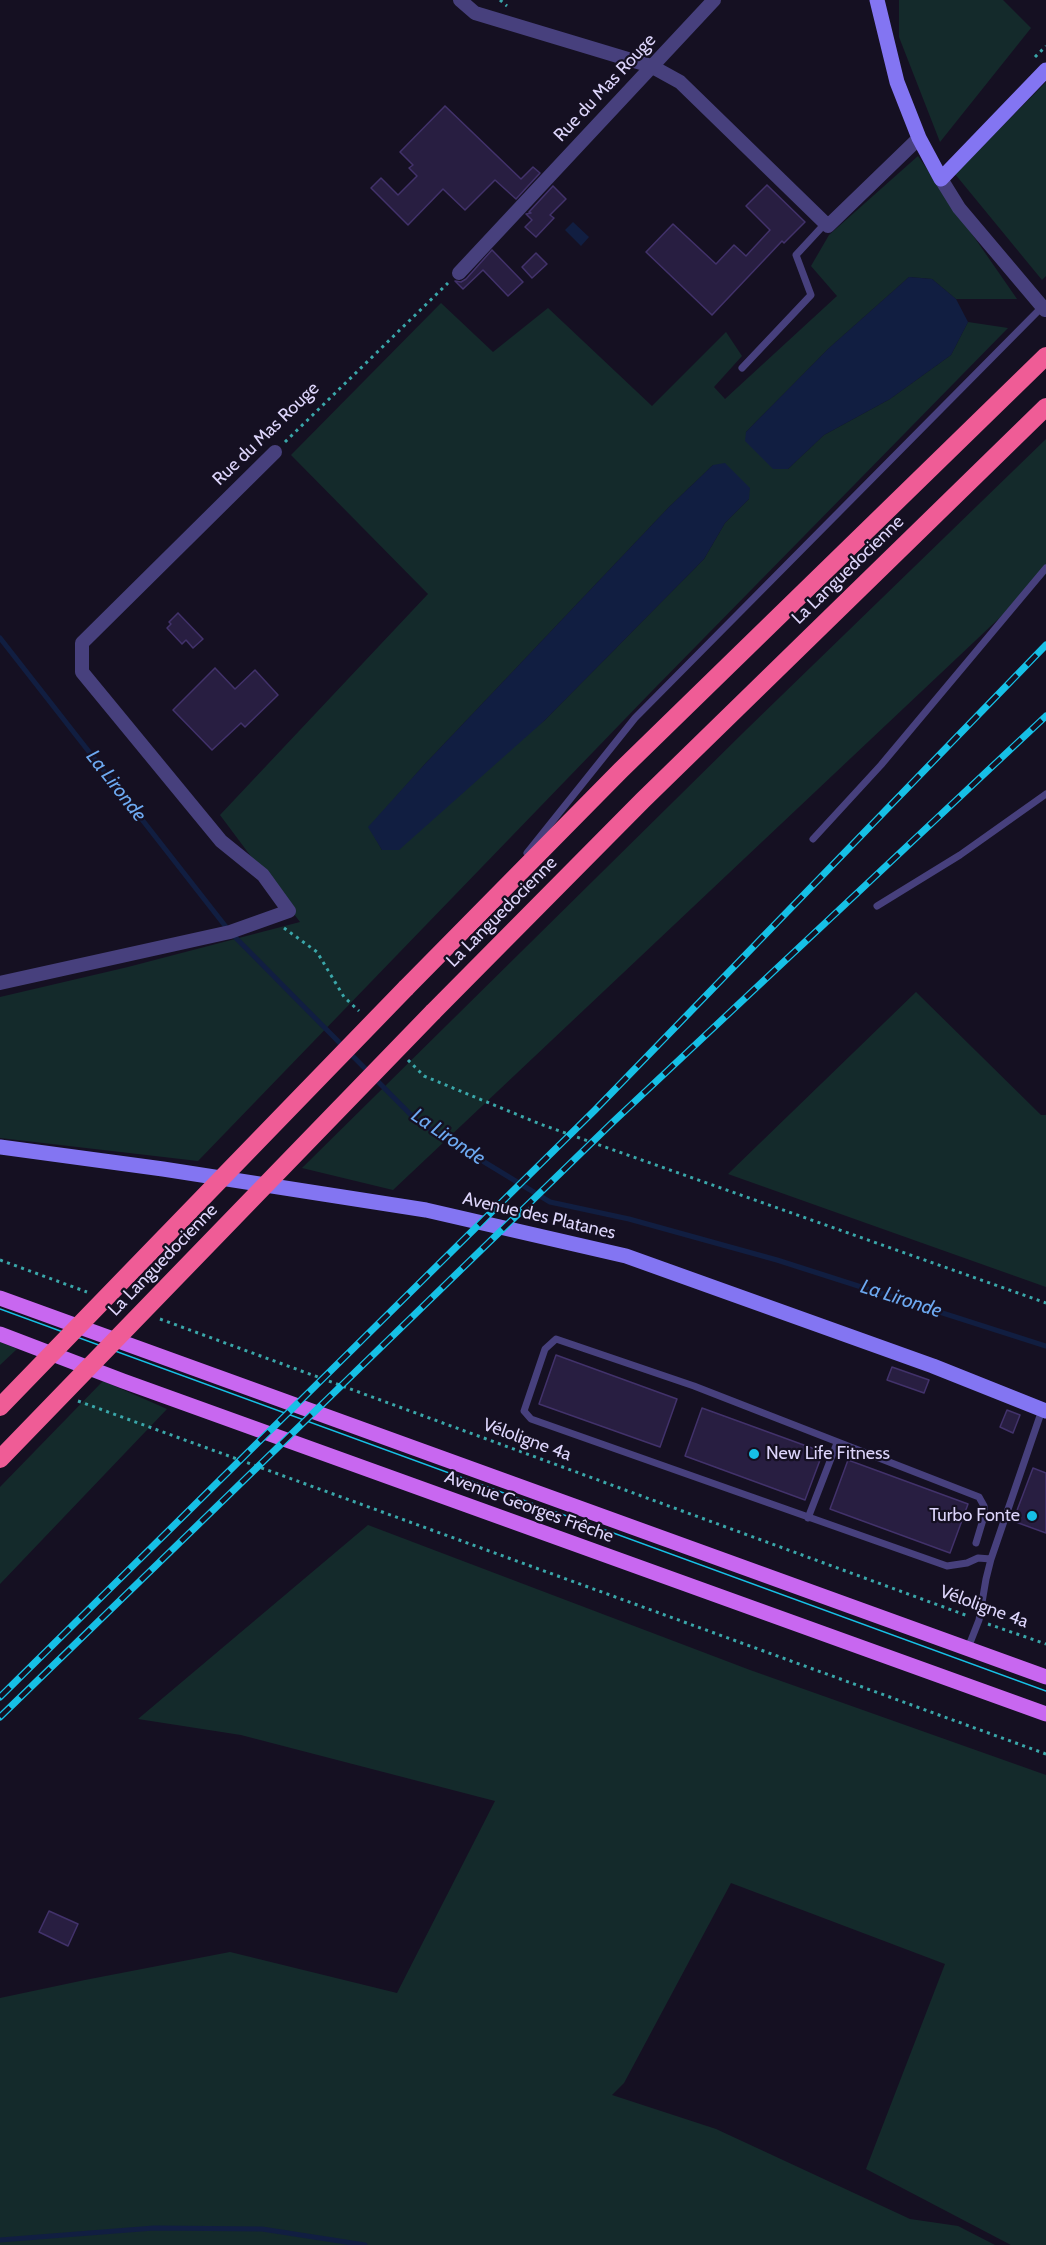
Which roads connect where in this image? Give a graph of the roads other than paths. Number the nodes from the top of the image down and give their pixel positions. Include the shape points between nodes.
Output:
1 (460, 0) edge
2 (714, 0) edge
3 (877, 0) edge
4 (651, 66) junction
5 (1046, 70) edge
6 (919, 138) junction
7 (941, 179) junction
8 (828, 226) junction
9 (459, 273) road end
10 (1044, 307) edge
11 (1046, 356) edge
12 (742, 368) dead end
13 (1046, 407) edge
14 (275, 452) road end
15 (1046, 568) edge
16 (1046, 794) edge
17 (813, 839) dead end
18 (486, 905) junction
19 (877, 906) dead end
20 (0, 983) edge
21 (0, 1147) edge
22 (0, 1298) edge
23 (0, 1334) edge
24 (0, 1407) edge
25 (1044, 1411) edge
26 (837, 1443) junction
27 (0, 1459) edge
28 (808, 1518) junction
29 (976, 1543) dead end
30 (992, 1559) junction
31 (968, 1648) junction
32 (1046, 1677) edge
33 (1046, 1714) edge

1 - 4 street via 475,13
2 - 4 street, Rue du Mas Rouge
3 - 6 street via 897,82
4 - 8 street via 680,82
4 - 9 street, Rue du Mas Rouge
5 - 7 street
6 - 7 street
6 - 8 street
7 - 10 street via 959,208
8 - 12 lane via 821,228 796,255 811,295
10 - 18 lane via 635,718
11 - 18 highway, La Languedocienne
13 - 27 highway, La Languedocienne, bridge via 642,800
14 - 20 street, Rue du Mas Rouge via 82,643 82,672 221,841 263,875 289,910 230,932
15 - 17 lane via 881,765
16 - 19 lane via 960,855
18 - 24 highway, La Languedocienne, bridge
21 - 25 street, Avenue des Platanes via 426,1210 626,1256 933,1366
22 - 31 main road, Avenue Georges Frêche
23 - 33 main road, Avenue Georges Frêche
25 - 30 lane
26 - 28 lane
26 - 28 lane via 694,1386 556,1339 545,1349 524,1412 531,1419
26 - 29 lane via 979,1497 985,1513
28 - 30 lane via 947,1566 978,1558
30 - 31 lane via 979,1620
31 - 32 main road, Avenue Georges Frêche

